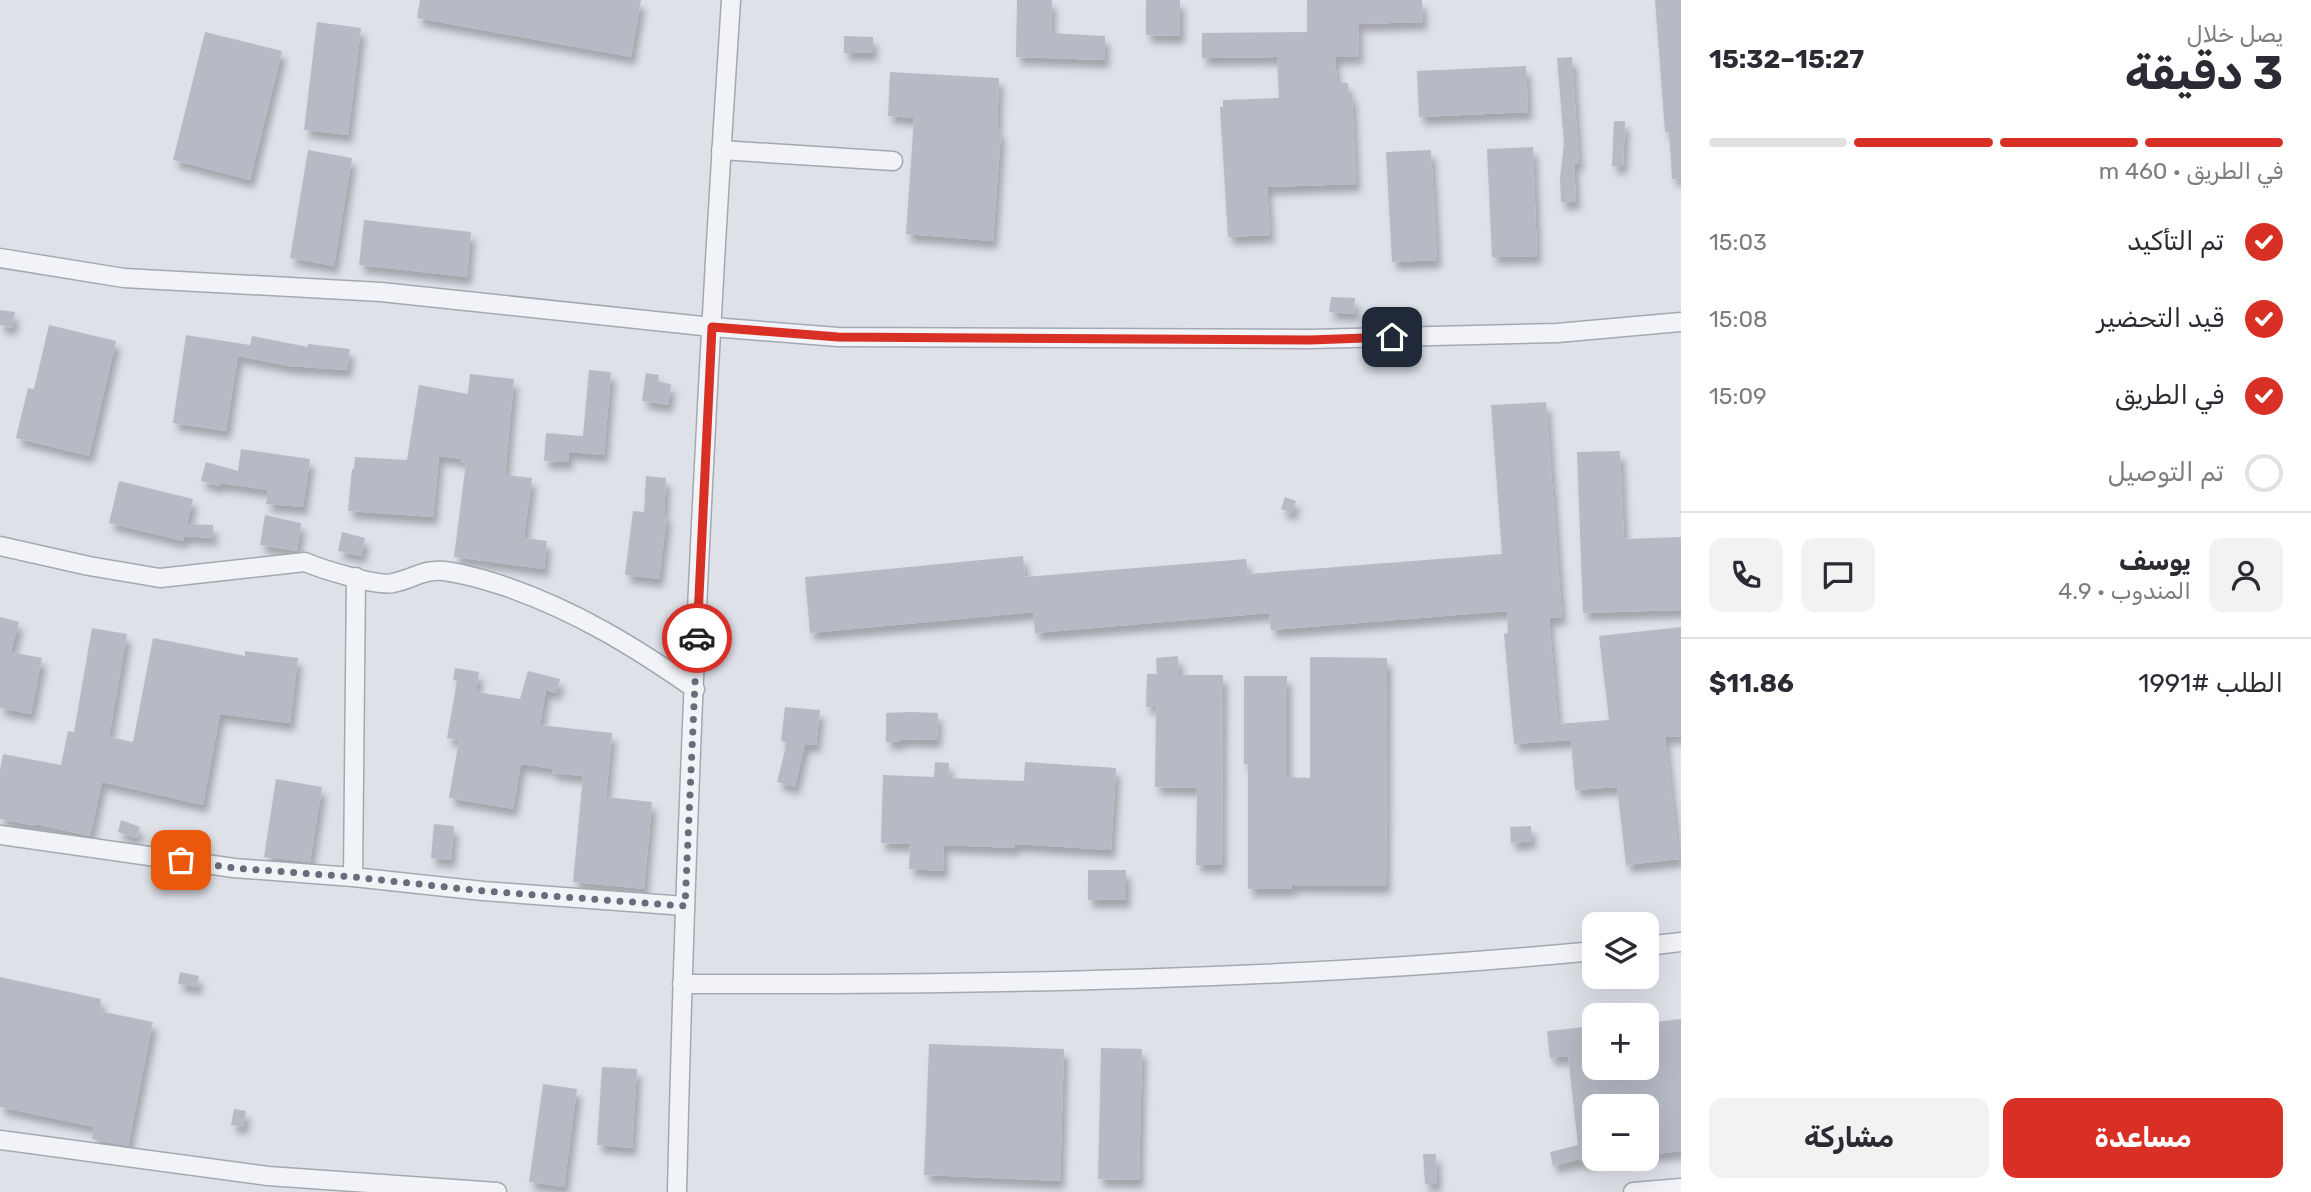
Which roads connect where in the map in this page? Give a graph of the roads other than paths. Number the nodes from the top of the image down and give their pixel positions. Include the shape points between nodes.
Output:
1 (731, 0) edge
2 (721, 150) junction
3 (892, 161) dead end
4 (0, 258) edge
5 (1681, 322) edge
6 (712, 327) junction
7 (0, 546) edge
8 (356, 577) junction
9 (695, 689) junction
10 (0, 835) edge
11 (353, 877) junction
12 (685, 906) junction
13 (1681, 942) edge
14 (1659, 945) edge
15 (1582, 952) edge
16 (682, 984) junction
17 (0, 1140) edge
18 (387, 1188) edge
19 (1681, 1188) edge
20 (497, 1192) edge
21 (677, 1192) edge
22 (1633, 1192) edge

1 - 2 street
2 - 3 street
2 - 6 street
4 - 6 street via 124,278 380,292
5 - 6 street via 1557,333 1310,340 838,337
6 - 9 street
7 - 8 street via 160,578 305,562
8 - 9 street via 390,585 430,570 465,573 575,615 640,650
8 - 11 street
9 - 12 street
10 - 11 street via 234,868
11 - 12 street
12 - 16 street
13 - 14 street
15 - 16 street via 1261,975 919,985
16 - 21 street
17 - 18 street
18 - 20 street
19 - 22 street

